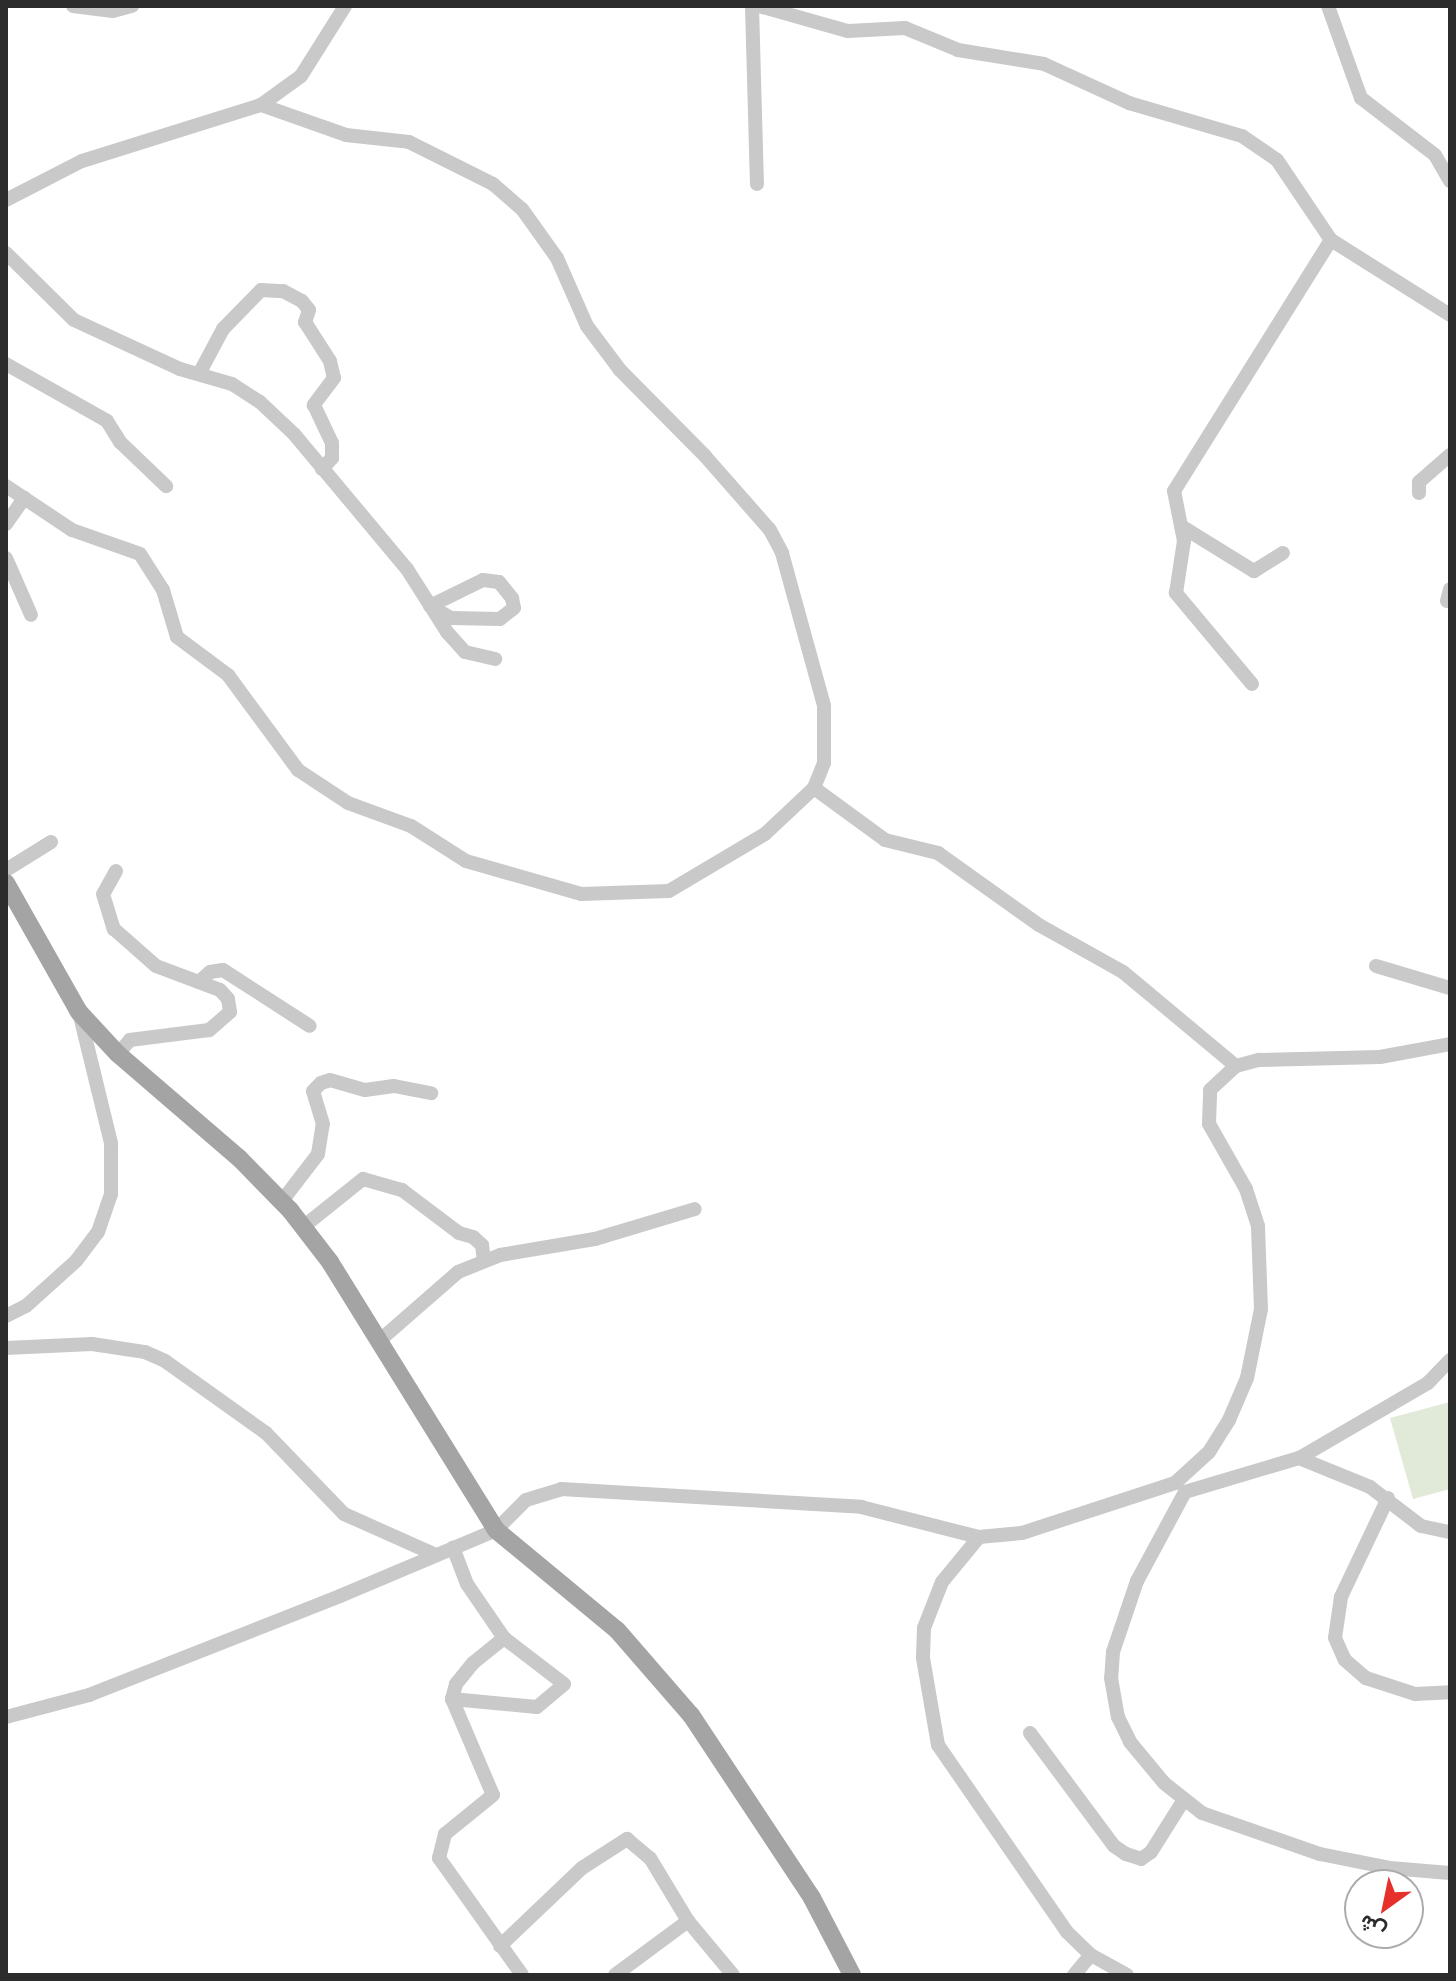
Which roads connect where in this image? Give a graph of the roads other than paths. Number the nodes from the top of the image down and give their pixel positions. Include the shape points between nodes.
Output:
1 (73, 6) edge
2 (132, 6) edge
3 (345, 6) edge
4 (752, 6) edge
5 (759, 6) edge
6 (1328, 6) edge
7 (261, 105) junction
8 (1449, 179) edge
9 (757, 184) dead end
10 (6, 200) edge
11 (1331, 240) junction
12 (6, 253) edge
13 (1450, 315) edge
14 (6, 364) edge
15 (199, 374) junction
16 (1450, 455) edge
17 (322, 469) junction
18 (6, 486) edge
19 (166, 486) dead end
20 (1419, 493) dead end
21 (24, 498) junction
22 (6, 524) edge
23 (1181, 526) junction
24 (1283, 553) dead end
25 (6, 558) edge
26 (430, 606) junction
27 (31, 615) dead end
28 (495, 659) dead end
29 (1252, 684) dead end
30 (814, 788) junction
31 (51, 842) dead end
32 (6, 870) edge
33 (116, 871) dead end
34 (6, 883) edge
35 (1376, 966) dead end
36 (199, 982) junction
37 (1450, 988) edge
38 (79, 1012) junction
39 (310, 1026) dead end
40 (1450, 1044) edge
41 (118, 1054) junction
42 (1236, 1066) junction
43 (431, 1093) dead end
44 (282, 1201) junction
45 (695, 1209) dead end
46 (303, 1227) junction
47 (484, 1261) junction
48 (6, 1316) edge
49 (379, 1341) junction
50 (6, 1348) edge
51 (1450, 1360) edge
52 (1299, 1458) junction
53 (1180, 1488) junction
54 (1388, 1498) junction
55 (496, 1530) junction
56 (1450, 1532) edge
57 (979, 1537) junction
58 (453, 1548) junction
59 (436, 1555) junction
60 (504, 1638) junction
61 (1450, 1692) edge
62 (452, 1699) junction
63 (6, 1717) edge
64 (1030, 1733) dead end
65 (1183, 1801) junction
66 (1450, 1873) edge
67 (688, 1921) junction
68 (500, 1946) junction
69 (1091, 1955) junction
70 (522, 1975) edge
71 (615, 1975) edge
72 (733, 1975) edge
73 (852, 1975) edge
74 (1074, 1975) edge
75 (1127, 1975) edge

1 - 2 street via 113,11
3 - 7 street via 301,76
4 - 9 street
5 - 11 street via 848,31 905,28 958,50 1044,64 1129,103 1242,136 1277,160
6 - 8 street via 1361,98 1435,155
7 - 10 street via 82,161
7 - 30 street via 346,135 409,142 493,184 522,209 557,258 587,326 620,370 705,456 770,530 782,553 824,706 824,763
11 - 13 street
11 - 23 street via 1229,408 1176,482 1174,502
12 - 15 street via 74,320
14 - 19 street via 107,421 120,442
15 - 17 street via 232,384 260,402
15 - 17 street via 223,329 261,290 283,291 302,301 309,310 305,322 330,361 334,378 314,405 332,443 332,458
16 - 20 street via 1419,482
17 - 26 street via 407,569
18 - 21 street
21 - 22 street
21 - 30 street via 83,535 140,554 163,590 177,637 228,675 298,770 348,803 411,826 485,869 581,894 669,891 765,834
23 - 24 street via 1254,571
23 - 29 street via 1184,550 1176,593
25 - 27 street
26 - 26 street via 483,580 499,582 514,608 500,619 473,619 451,618
26 - 28 street via 465,652
30 - 42 street via 885,840 938,853 1039,925 1123,972
31 - 32 street
33 - 36 street via 103,894 114,929 156,966
34 - 38 main road
35 - 37 street
36 - 39 street via 210,972 223,970
36 - 41 street via 228,999 230,1012 222,1022 197,1033 130,1040
38 - 41 main road
38 - 48 street via 111,1143 111,1194 98,1232 76,1261 26,1306
40 - 42 street via 1396,1056 1259,1060
41 - 44 main road
42 - 53 street via 1210,1090 1206,1112 1212,1133 1246,1189 1258,1226 1258,1333 1229,1420
43 - 44 street via 321,1083 313,1091 323,1124 318,1154
44 - 46 main road
45 - 47 street via 595,1239
46 - 47 street via 363,1179 402,1190 459,1233 473,1237 482,1245
46 - 49 main road
47 - 49 street via 450,1276
49 - 55 main road
50 - 59 street via 92,1344 145,1352 165,1361 266,1433 344,1514
51 - 52 street via 1428,1383
52 - 53 street
52 - 54 street
53 - 57 street via 1022,1533
53 - 65 street via 1137,1581 1113,1652 1111,1678 1118,1717 1130,1742
54 - 56 street via 1421,1526
54 - 61 street via 1336,1610 1335,1638 1345,1660 1366,1678 1415,1694
55 - 57 street via 526,1500 561,1489 861,1507
55 - 58 street
55 - 73 main road via 617,1630 663,1680 812,1898
57 - 69 street via 949,1571 927,1612 923,1658 936,1739 1002,1845 1067,1932
58 - 59 street
58 - 60 street via 467,1584
59 - 63 street via 89,1695
60 - 62 street via 473,1663 456,1684
60 - 62 street via 561,1679 563,1689 537,1707
62 - 68 street via 493,1795 445,1834 439,1858
64 - 65 street via 1126,1854 1141,1859 1151,1852
65 - 66 street via 1222,1823 1320,1854
67 - 68 street via 650,1858 627,1839 582,1868
67 - 71 street
67 - 72 street
68 - 70 street
69 - 74 street
69 - 75 street

